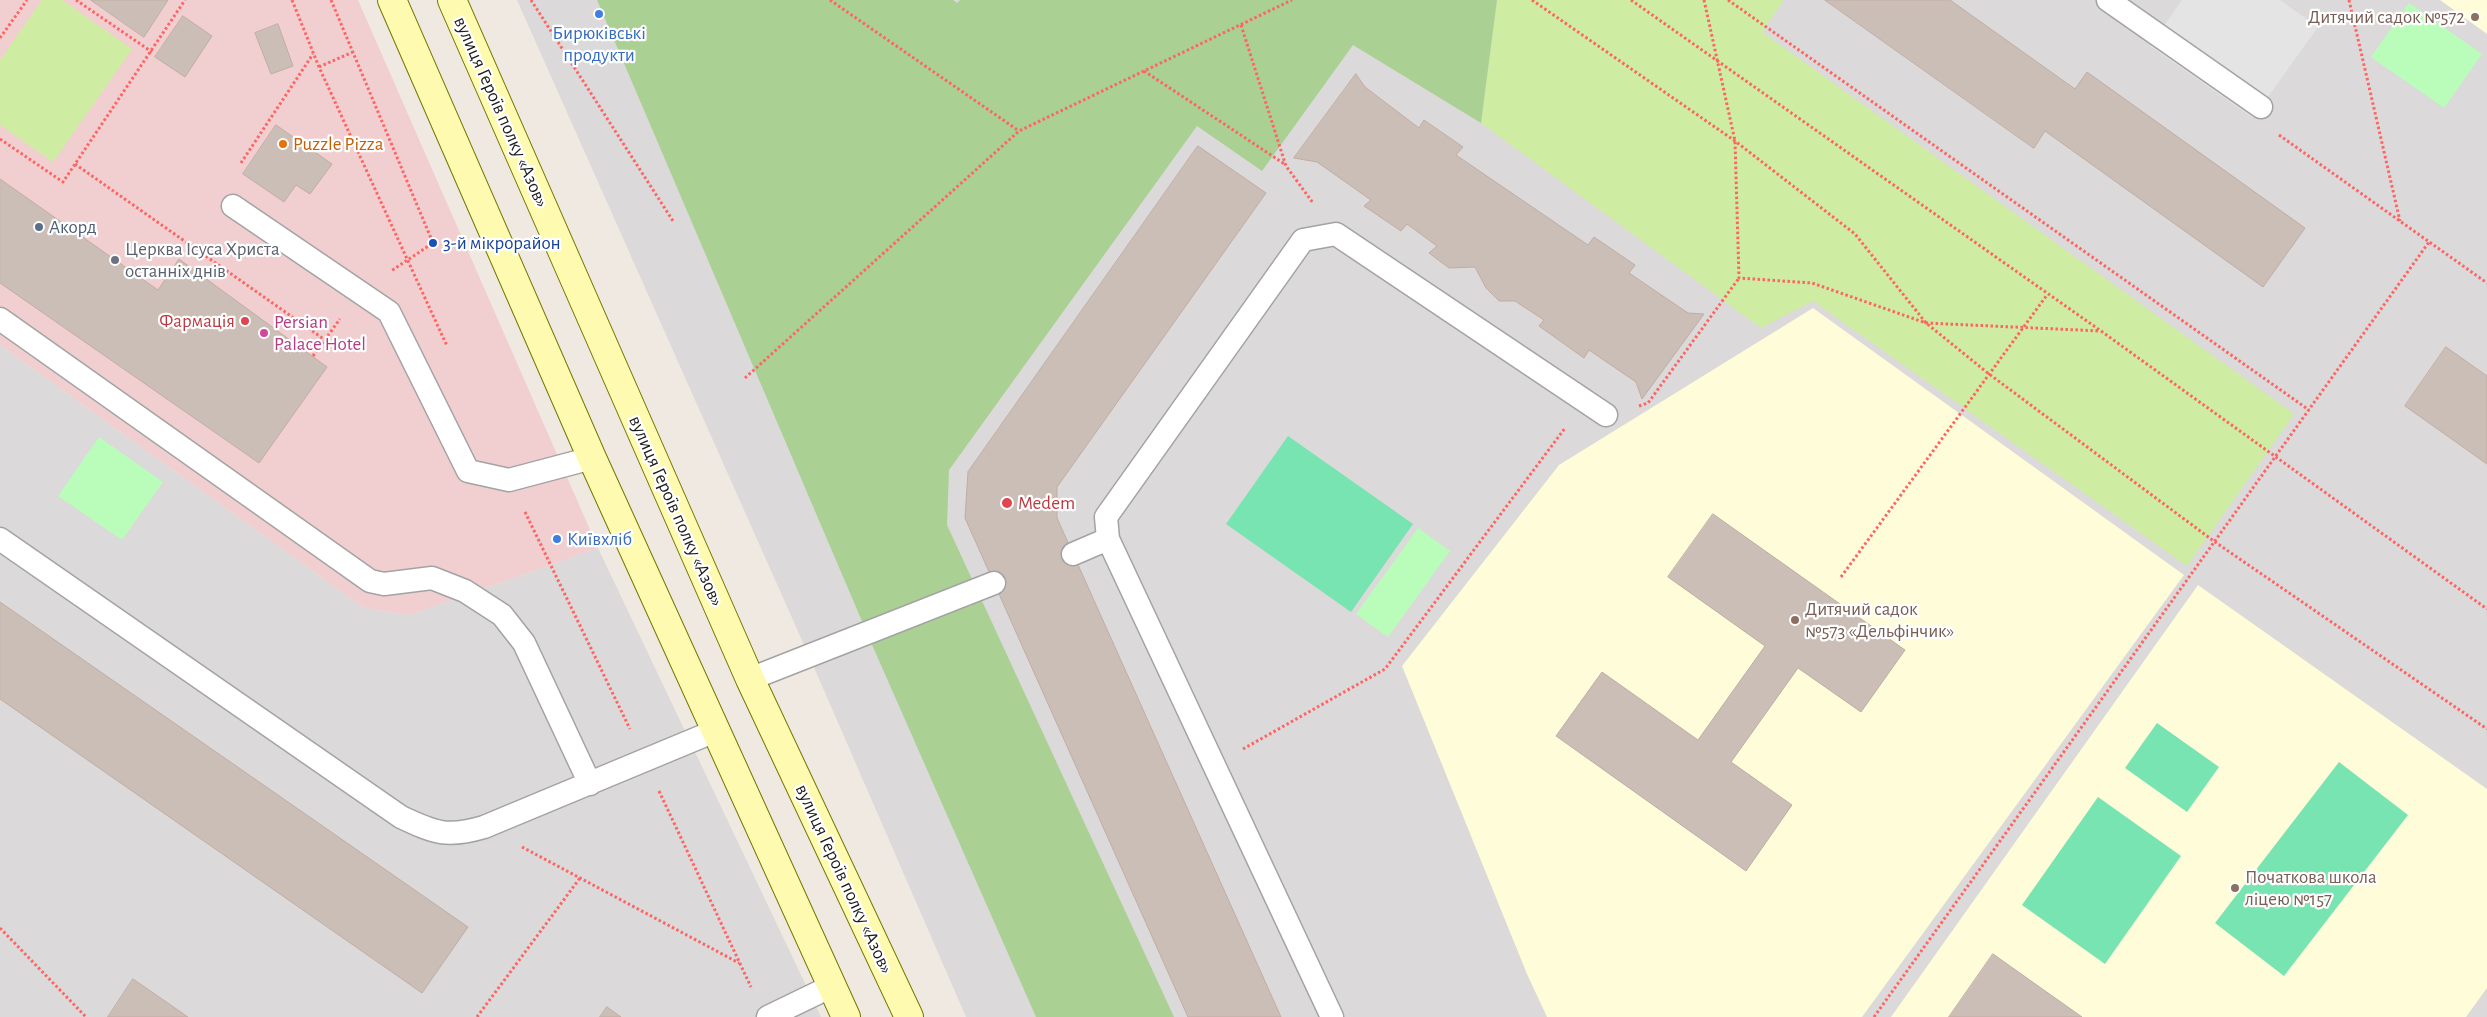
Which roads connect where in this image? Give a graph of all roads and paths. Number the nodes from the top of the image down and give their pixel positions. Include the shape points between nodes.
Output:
1 (28, 0) edge
2 (76, 0) edge
3 (185, 0) edge
4 (292, 0) edge
5 (331, 0) edge
6 (392, 0) edge
7 (452, 0) edge
8 (531, 0) edge
9 (830, 0) edge
10 (1292, 0) edge
11 (1532, 0) edge
12 (1631, 0) edge
13 (1704, 0) edge
14 (1728, 0) edge
15 (2108, 0) edge
16 (2349, 0) edge
17 (1241, 25) junction
18 (0, 38) edge
19 (152, 52) junction
20 (353, 52) junction
21 (313, 54) junction
22 (1720, 64) junction
23 (319, 67) junction
24 (1144, 71) junction
25 (2261, 107) dead end
26 (1019, 131) junction
27 (2272, 131) dead end
28 (0, 139) edge
29 (1734, 141) junction
30 (241, 163) dead end
31 (75, 164) junction
32 (1286, 166) junction
33 (233, 206) dead end
34 (673, 220) dead end
35 (2400, 222) junction
36 (1336, 234) junction
37 (2429, 242) junction
38 (407, 260) junction
39 (1739, 278) junction
40 (2487, 283) edge
41 (2047, 295) junction
42 (0, 319) edge
43 (1926, 323) junction
44 (2023, 326) junction
45 (2101, 331) junction
46 (448, 348) dead end
47 (313, 356) dead end
48 (1989, 374) junction
49 (745, 378) dead end
50 (1585, 401) junction
51 (2309, 410) junction
52 (1606, 415) joint
53 (592, 458) junction
54 (2275, 458) junction
55 (509, 480) junction
56 (1108, 538) junction
57 (0, 540) edge
58 (2215, 542) junction
59 (1073, 554) dead end
60 (1841, 578) dead end
61 (994, 584) dead end
62 (2487, 609) edge
63 (750, 679) junction
64 (2487, 728) edge
65 (716, 731) junction
66 (645, 761) junction
67 (1214, 765) junction
68 (590, 784) junction
69 (484, 827) junction
70 (580, 878) junction
71 (0, 928) edge
72 (740, 963) junction
73 (832, 986) junction
74 (754, 994) dead end
75 (86, 1017) edge
76 (477, 1017) edge
77 (768, 1017) edge
78 (846, 1017) edge
79 (909, 1017) edge
80 (1332, 1017) edge
81 (1874, 1017) edge

1 - 18 path
2 - 19 path
3 - 19 path
4 - 21 path
5 - 20 path
6 - 53 main road
7 - 63 main road, вулиця Героїв полку «Азов»
8 - 34 path
9 - 26 path
10 - 17 path
11 - 29 path
12 - 22 path
13 - 22 path
14 - 51 path
15 - 25 lane
16 - 35 path
17 - 24 path
17 - 32 path
19 - 31 path
20 - 23 path
20 - 38 path via 433,243
21 - 23 path
21 - 30 path
22 - 29 path
22 - 41 path
23 - 38 path
24 - 26 path
24 - 32 path
26 - 49 path
27 - 35 path
28 - 31 path via 63,182
29 - 39 path
29 - 43 path via 1855,234
31 - 47 path via 325,340
32 - 36 path
33 - 55 lane via 389,312 468,471
35 - 37 path
36 - 50 lane
36 - 56 lane via 1303,240 1106,517
37 - 40 path
37 - 51 path
38 - 46 path
39 - 43 path via 1812,283
39 - 52 path via 1648,403
41 - 44 path
41 - 45 path
42 - 68 lane via 370,581 384,584 432,578 465,590 502,615 524,643
43 - 44 path
43 - 48 path
44 - 45 path
44 - 48 path
45 - 54 path
48 - 58 path
48 - 60 path
50 - 52 lane
50 - 67 path via 1385,669
51 - 54 path
53 - 55 lane
53 - 65 main road
54 - 58 path
54 - 62 path
55 - 66 path
56 - 59 lane
56 - 67 lane
57 - 69 lane via 401,816 431,832 460,834
58 - 64 path
58 - 81 path
61 - 63 lane
63 - 79 main road, вулиця Героїв полку «Азов»
65 - 66 lane
65 - 73 main road
66 - 68 lane
66 - 72 path
67 - 80 lane
68 - 69 lane
69 - 70 path
70 - 72 path
70 - 76 path
71 - 75 path
72 - 74 path
73 - 77 lane
73 - 78 main road

